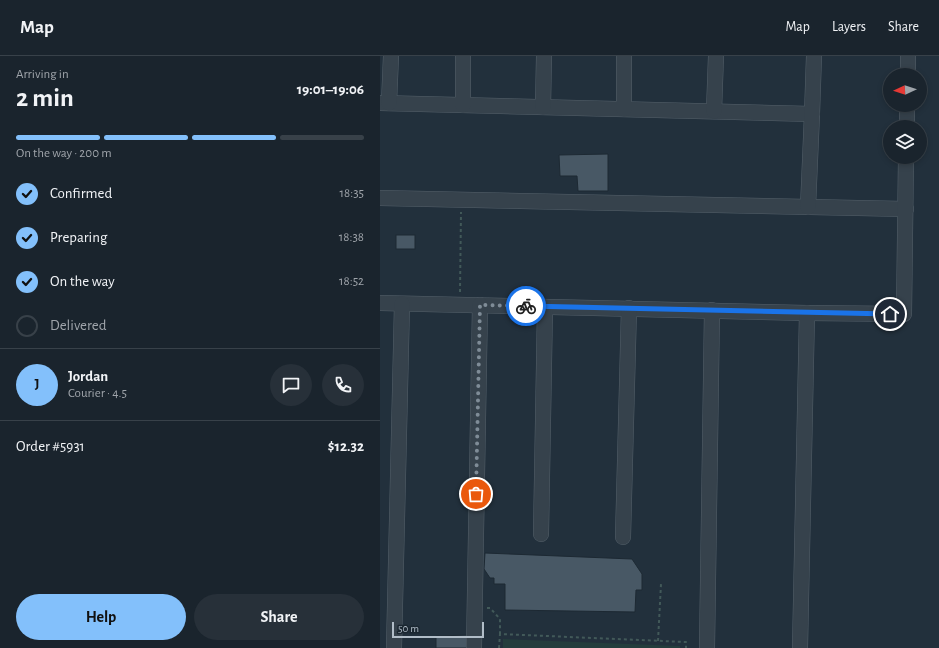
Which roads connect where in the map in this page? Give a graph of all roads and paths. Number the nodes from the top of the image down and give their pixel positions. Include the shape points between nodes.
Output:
1 (391, 56) edge
2 (463, 56) edge
3 (544, 56) edge
4 (624, 56) edge
5 (716, 56) edge
6 (814, 56) edge
7 (908, 56) edge
8 (908, 68) edge
9 (385, 103) edge
10 (463, 105) junction
11 (543, 107) junction
12 (624, 109) junction
13 (714, 111) junction
14 (812, 114) junction
15 (906, 164) edge
16 (380, 198) edge
17 (461, 200) junction
18 (808, 207) junction
19 (906, 209) junction
20 (380, 303) edge
21 (402, 304) junction
22 (460, 305) junction
23 (480, 305) junction
24 (545, 307) junction
25 (629, 308) junction
26 (712, 310) junction
27 (807, 313) junction
28 (541, 534) dead end
29 (623, 537) dead end
30 (661, 584) dead end
31 (474, 605) junction
32 (500, 634) junction
33 (658, 641) junction
34 (394, 648) edge
35 (474, 648) edge
36 (499, 648) edge
37 (686, 648) edge
38 (707, 648) edge
39 (800, 648) edge

1 - 9 street
2 - 10 street
3 - 11 street
4 - 12 street
5 - 13 street
6 - 14 street
7 - 8 street
9 - 10 street
10 - 11 street
11 - 12 street
12 - 13 street
13 - 14 street
14 - 18 street
15 - 19 street
16 - 17 street
17 - 18 street
17 - 22 path
18 - 19 street
19 - 27 street via 904,314
20 - 21 street
21 - 22 street
21 - 34 street
22 - 23 street
23 - 24 street
23 - 31 street
24 - 25 street
24 - 28 street
25 - 26 street
25 - 29 street
26 - 27 street
26 - 38 street
27 - 39 street
30 - 33 path
31 - 32 path via 490,608 500,619
31 - 35 street
32 - 33 path
32 - 36 path
33 - 37 path via 686,642

